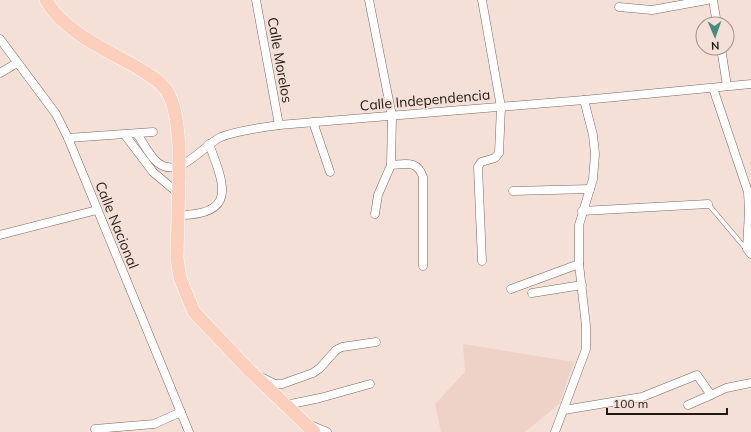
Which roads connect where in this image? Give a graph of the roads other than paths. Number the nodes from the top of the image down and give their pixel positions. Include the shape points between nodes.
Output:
1 (46, 0) edge
2 (256, 0) edge
3 (370, 0) edge
4 (482, 0) edge
5 (707, 0) edge
6 (713, 0) edge
7 (619, 7) dead end
8 (716, 16) edge
9 (0, 39) edge
10 (722, 56) edge
11 (17, 63) junction
12 (0, 73) edge
13 (751, 84) edge
14 (727, 86) junction
15 (713, 88) junction
16 (584, 100) junction
17 (501, 107) junction
18 (392, 116) junction
19 (313, 122) junction
20 (279, 125) junction
21 (153, 132) dead end
22 (137, 134) junction
23 (125, 135) junction
24 (68, 138) junction
25 (209, 144) junction
26 (391, 165) junction
27 (330, 172) dead end
28 (590, 189) junction
29 (513, 191) dead end
30 (179, 194) junction
31 (708, 204) joint
32 (97, 210) junction
33 (582, 211) junction
34 (375, 214) dead end
35 (179, 215) junction
36 (0, 235) edge
37 (749, 252) edge
38 (482, 260) dead end
39 (579, 264) junction
40 (423, 266) dead end
41 (582, 285) junction
42 (511, 289) dead end
43 (532, 294) dead end
44 (376, 342) dead end
45 (249, 370) junction
46 (751, 383) edge
47 (370, 384) dead end
48 (711, 395) junction
49 (286, 405) junction
50 (688, 405) dead end
51 (564, 410) junction
52 (181, 412) junction
53 (304, 423) junction
54 (95, 429) dead end
55 (189, 432) edge
56 (314, 432) edge
57 (326, 432) edge
58 (555, 432) edge

1 - 30 main road, bridge via 62,21 100,47 150,75 166,90 174,106 179,144
2 - 20 street, Calle Morelos
3 - 18 street
4 - 17 street
5 - 7 street via 652,10
6 - 8 street
9 - 11 street, Calle Nacional
10 - 14 street
11 - 12 street
11 - 24 street, Calle Nacional via 56,114
13 - 14 street, Calle Independencia
14 - 15 street, Calle Independencia
15 - 16 street, Calle Independencia
15 - 37 street via 748,192
16 - 17 street, Calle Independencia
16 - 28 street via 595,154
17 - 18 street, Calle Independencia
17 - 38 street via 499,154 495,158 481,162 478,167
18 - 19 street, Calle Independencia
18 - 26 street
19 - 20 street, Calle Independencia
19 - 27 street
20 - 25 street, Calle Independencia via 220,137
21 - 22 street
22 - 23 street
22 - 25 street, Calle Independencia via 156,162 164,166 183,164
23 - 24 street
23 - 30 street via 153,172
24 - 32 street, Calle Nacional
25 - 35 street via 219,171 223,195 219,204 202,214
26 - 34 street via 378,195
26 - 40 street via 414,164 419,167 423,176
28 - 29 street
28 - 33 street
30 - 35 main road
31 - 33 street
31 - 37 lane
32 - 36 street
32 - 52 street, Calle Nacional
33 - 39 street via 579,225
35 - 45 main road via 176,258 186,296 198,317
39 - 41 street
39 - 42 street
41 - 43 street
41 - 51 street via 586,349
44 - 45 street via 342,347 313,373 282,384 270,382
45 - 49 main road
46 - 48 street via 726,388
47 - 49 street
48 - 50 street
48 - 51 street via 696,375 642,396
49 - 53 main road
51 - 58 street
52 - 54 street via 154,424
52 - 55 street, Calle Nacional
53 - 56 main road
53 - 57 street

